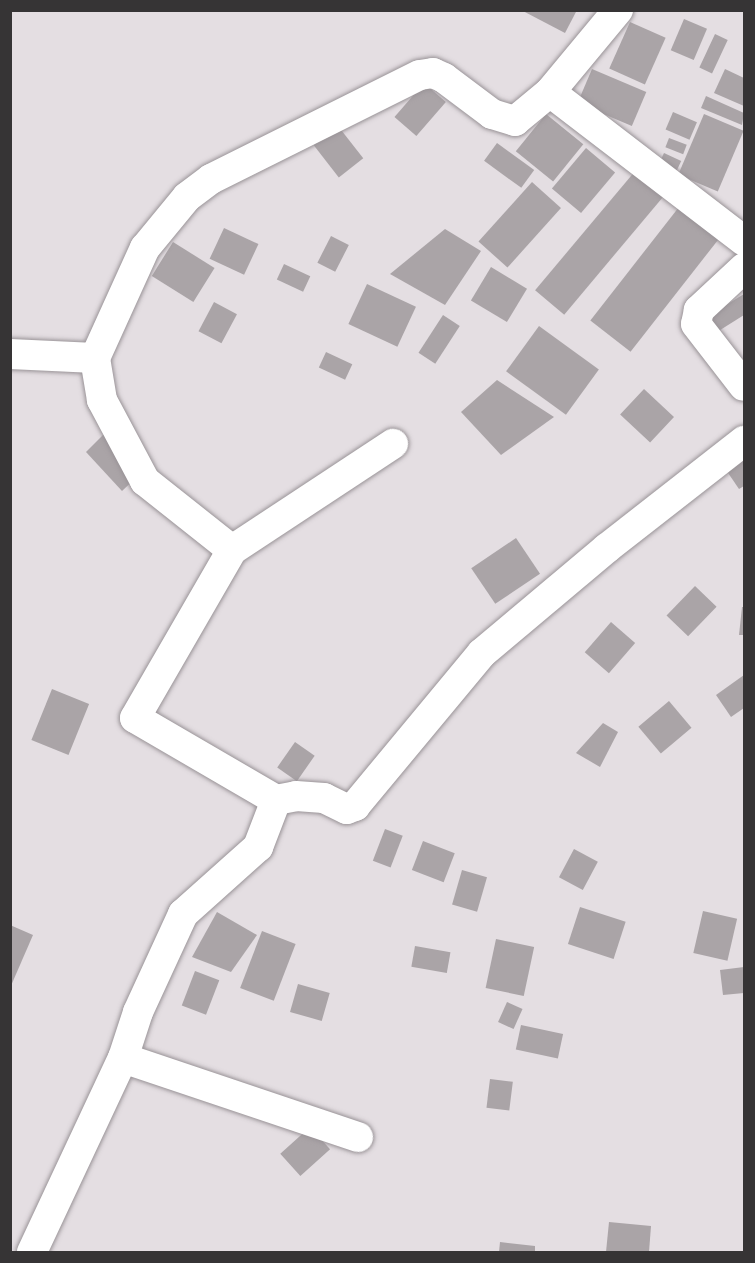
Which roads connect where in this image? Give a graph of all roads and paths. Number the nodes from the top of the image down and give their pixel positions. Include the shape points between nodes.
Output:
1 (618, 10) edge
2 (550, 92) junction
3 (744, 241) edge
4 (744, 268) edge
5 (10, 354) edge
6 (95, 358) junction
7 (744, 386) edge
8 (744, 441) edge
9 (393, 444) dead end
10 (232, 550) junction
11 (276, 800) junction
12 (123, 1058) junction
13 (358, 1137) dead end
14 (32, 1252) edge

1 - 2 street
2 - 3 street
2 - 6 street via 515,122 492,114 444,78 433,73 420,75 210,179 187,197 144,248
4 - 7 street via 699,310 696,324
5 - 6 street
6 - 10 street via 102,400 145,481
8 - 11 street via 482,653 356,806 346,809 324,798 296,796
9 - 10 street
10 - 11 street via 135,718
11 - 12 street via 258,847 183,914 138,1012
12 - 13 street
12 - 14 street

